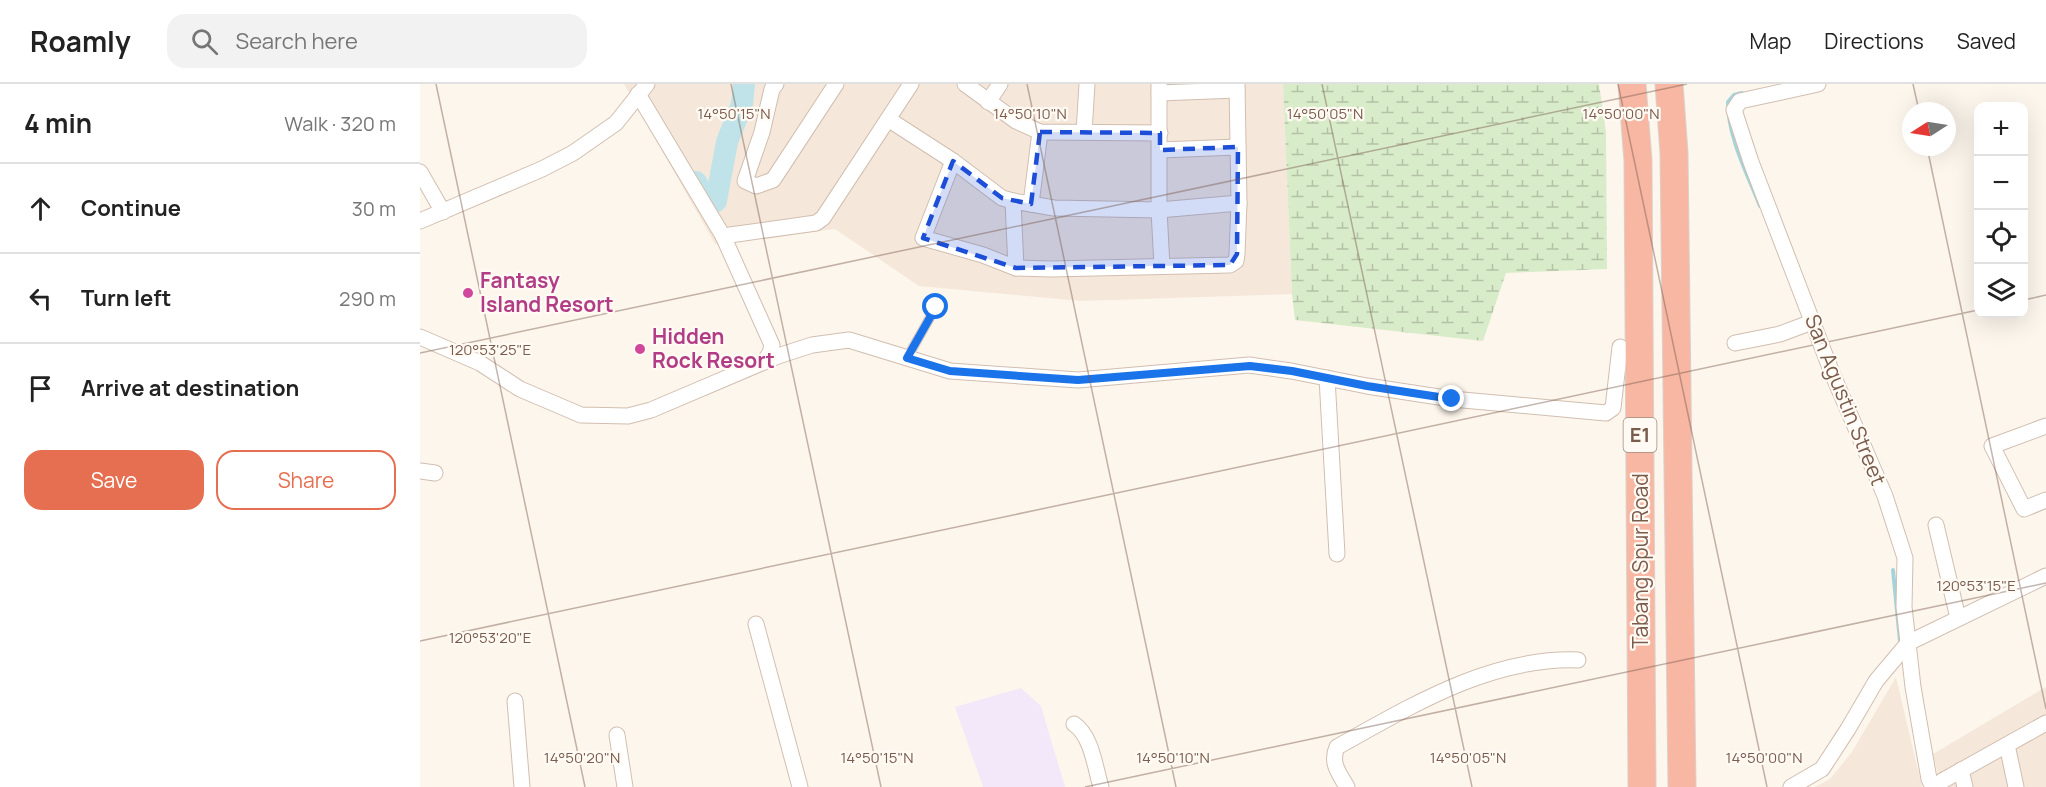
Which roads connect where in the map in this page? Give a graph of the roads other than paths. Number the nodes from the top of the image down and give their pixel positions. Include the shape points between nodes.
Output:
1 (776, 84) edge
2 (836, 84) edge
3 (911, 84) edge
4 (965, 84) edge
5 (1000, 84) edge
6 (1087, 84) edge
7 (1632, 84) edge
8 (1669, 84) edge
9 (1811, 85) edge
10 (1237, 87) edge
11 (643, 89) edge
12 (1159, 89) edge
13 (988, 102) junction
14 (888, 119) junction
15 (1040, 132) junction
16 (1084, 132) junction
17 (1160, 133) junction
18 (1238, 147) junction
19 (1160, 150) junction
20 (953, 161) junction
21 (420, 172) edge
22 (1013, 201) junction
23 (1239, 203) junction
24 (1031, 204) junction
25 (1159, 210) junction
26 (443, 212) junction
27 (420, 221) edge
28 (723, 236) junction
29 (1162, 266) junction
30 (1016, 268) junction
31 (936, 307) dead end
32 (1812, 322) junction
33 (420, 337) edge
34 (1735, 343) dead end
35 (1620, 347) dead end
36 (907, 358) junction
37 (764, 362) junction
38 (1327, 378) junction
39 (2046, 426) edge
40 (2046, 500) edge
41 (1936, 525) dead end
42 (1337, 554) dead end
43 (2046, 576) edge
44 (1958, 618) junction
45 (756, 624) dead end
46 (1908, 643) junction
47 (1578, 660) dead end
48 (515, 701) dead end
49 (2046, 723) edge
50 (1074, 724) dead end
51 (617, 735) dead end
52 (2007, 745) junction
53 (1961, 771) junction
54 (522, 787) edge
55 (625, 787) edge
56 (800, 787) edge
57 (1101, 787) edge
58 (1347, 787) edge
59 (1642, 787) edge
60 (1682, 787) edge
61 (1791, 787) edge
62 (1933, 787) edge
63 (1939, 787) edge
64 (1965, 787) edge
65 (2016, 787) edge

1 - 2 street via 745,181 756,186 773,180
3 - 14 street
4 - 13 street
5 - 13 street
6 - 16 street
7 - 59 highway, Tabang Spur Road / E1 via 1638,161
8 - 60 highway, Tabang Spur Road / E1 via 1675,177
9 - 32 street, San Agustin Street via 1740,100 1734,110
10 - 12 street
10 - 18 street
11 - 26 street via 616,123 573,153
11 - 28 street
12 - 17 street
13 - 15 street via 1016,122
14 - 20 street
14 - 28 street via 816,223
15 - 16 street
15 - 24 street
16 - 17 street
17 - 19 street
18 - 19 street
18 - 23 street
19 - 25 street
20 - 22 street via 1002,198
20 - 30 street via 923,238
21 - 26 street
22 - 24 street
22 - 30 street
23 - 25 street
23 - 29 street via 1236,261 1230,265
24 - 25 street
25 - 29 street
26 - 27 street
28 - 37 street via 772,345
29 - 30 street
31 - 36 lane
32 - 34 street via 1780,334
32 - 46 street, San Agustin Street via 1885,496 1905,558
33 - 37 street via 480,363 520,389 581,415 628,416 651,410
35 - 38 street via 1612,408 1606,413 1452,399
36 - 37 street via 849,340 812,345
36 - 38 street via 950,371 1078,380 1250,366
38 - 42 street
39 - 40 street via 1992,446 2024,509
41 - 44 street
43 - 44 street
44 - 46 street
45 - 56 street
46 - 61 street via 1876,681 1822,769
46 - 62 street, San Agustin Street via 1912,687
47 - 58 street via 1537,661 1477,678 1366,731 1337,747 1333,756
48 - 54 street
49 - 52 street
50 - 57 street via 1086,738
51 - 55 street
52 - 53 street
52 - 65 street
53 - 63 street
53 - 64 street

